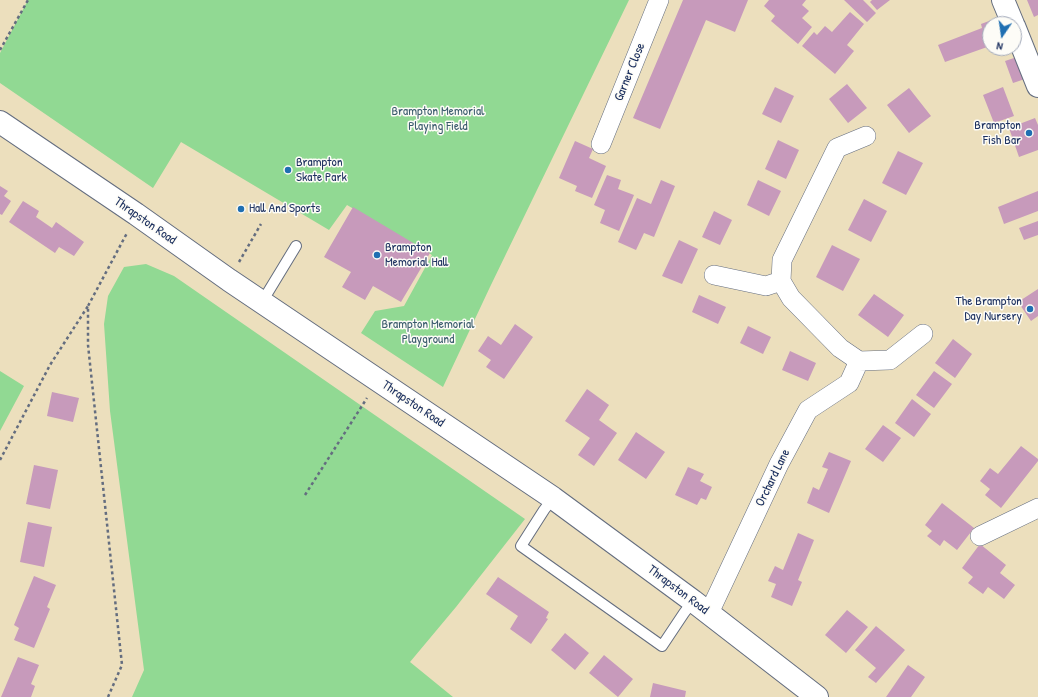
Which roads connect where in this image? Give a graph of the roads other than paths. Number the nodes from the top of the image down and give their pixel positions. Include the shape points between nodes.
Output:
1 (659, 0) edge
2 (1003, 0) edge
3 (1010, 16) edge
4 (1022, 43) edge
5 (1036, 75) edge
6 (0, 122) edge
7 (866, 136) dead end
8 (601, 144) dead end
9 (296, 246) dead end
10 (714, 275) dead end
11 (781, 281) junction
12 (262, 302) junction
13 (922, 334) dead end
14 (859, 361) junction
15 (553, 498) junction
16 (1038, 508) edge
17 (980, 536) dead end
18 (701, 607) junction
19 (817, 697) edge

1 - 8 street, Garner Close
2 - 3 main road
4 - 5 main road
6 - 12 main road, Thrapston Road
7 - 11 street via 837,148 782,260
9 - 12 lane
10 - 11 street via 766,286
11 - 14 street via 791,298 840,348
12 - 15 main road, Thrapston Road
13 - 14 street via 890,360
14 - 18 street, Orchard Lane via 849,383 808,410
15 - 18 main road, Thrapston Road
15 - 18 lane via 520,546 662,646 684,613
16 - 17 street
18 - 19 main road, Thrapston Road

